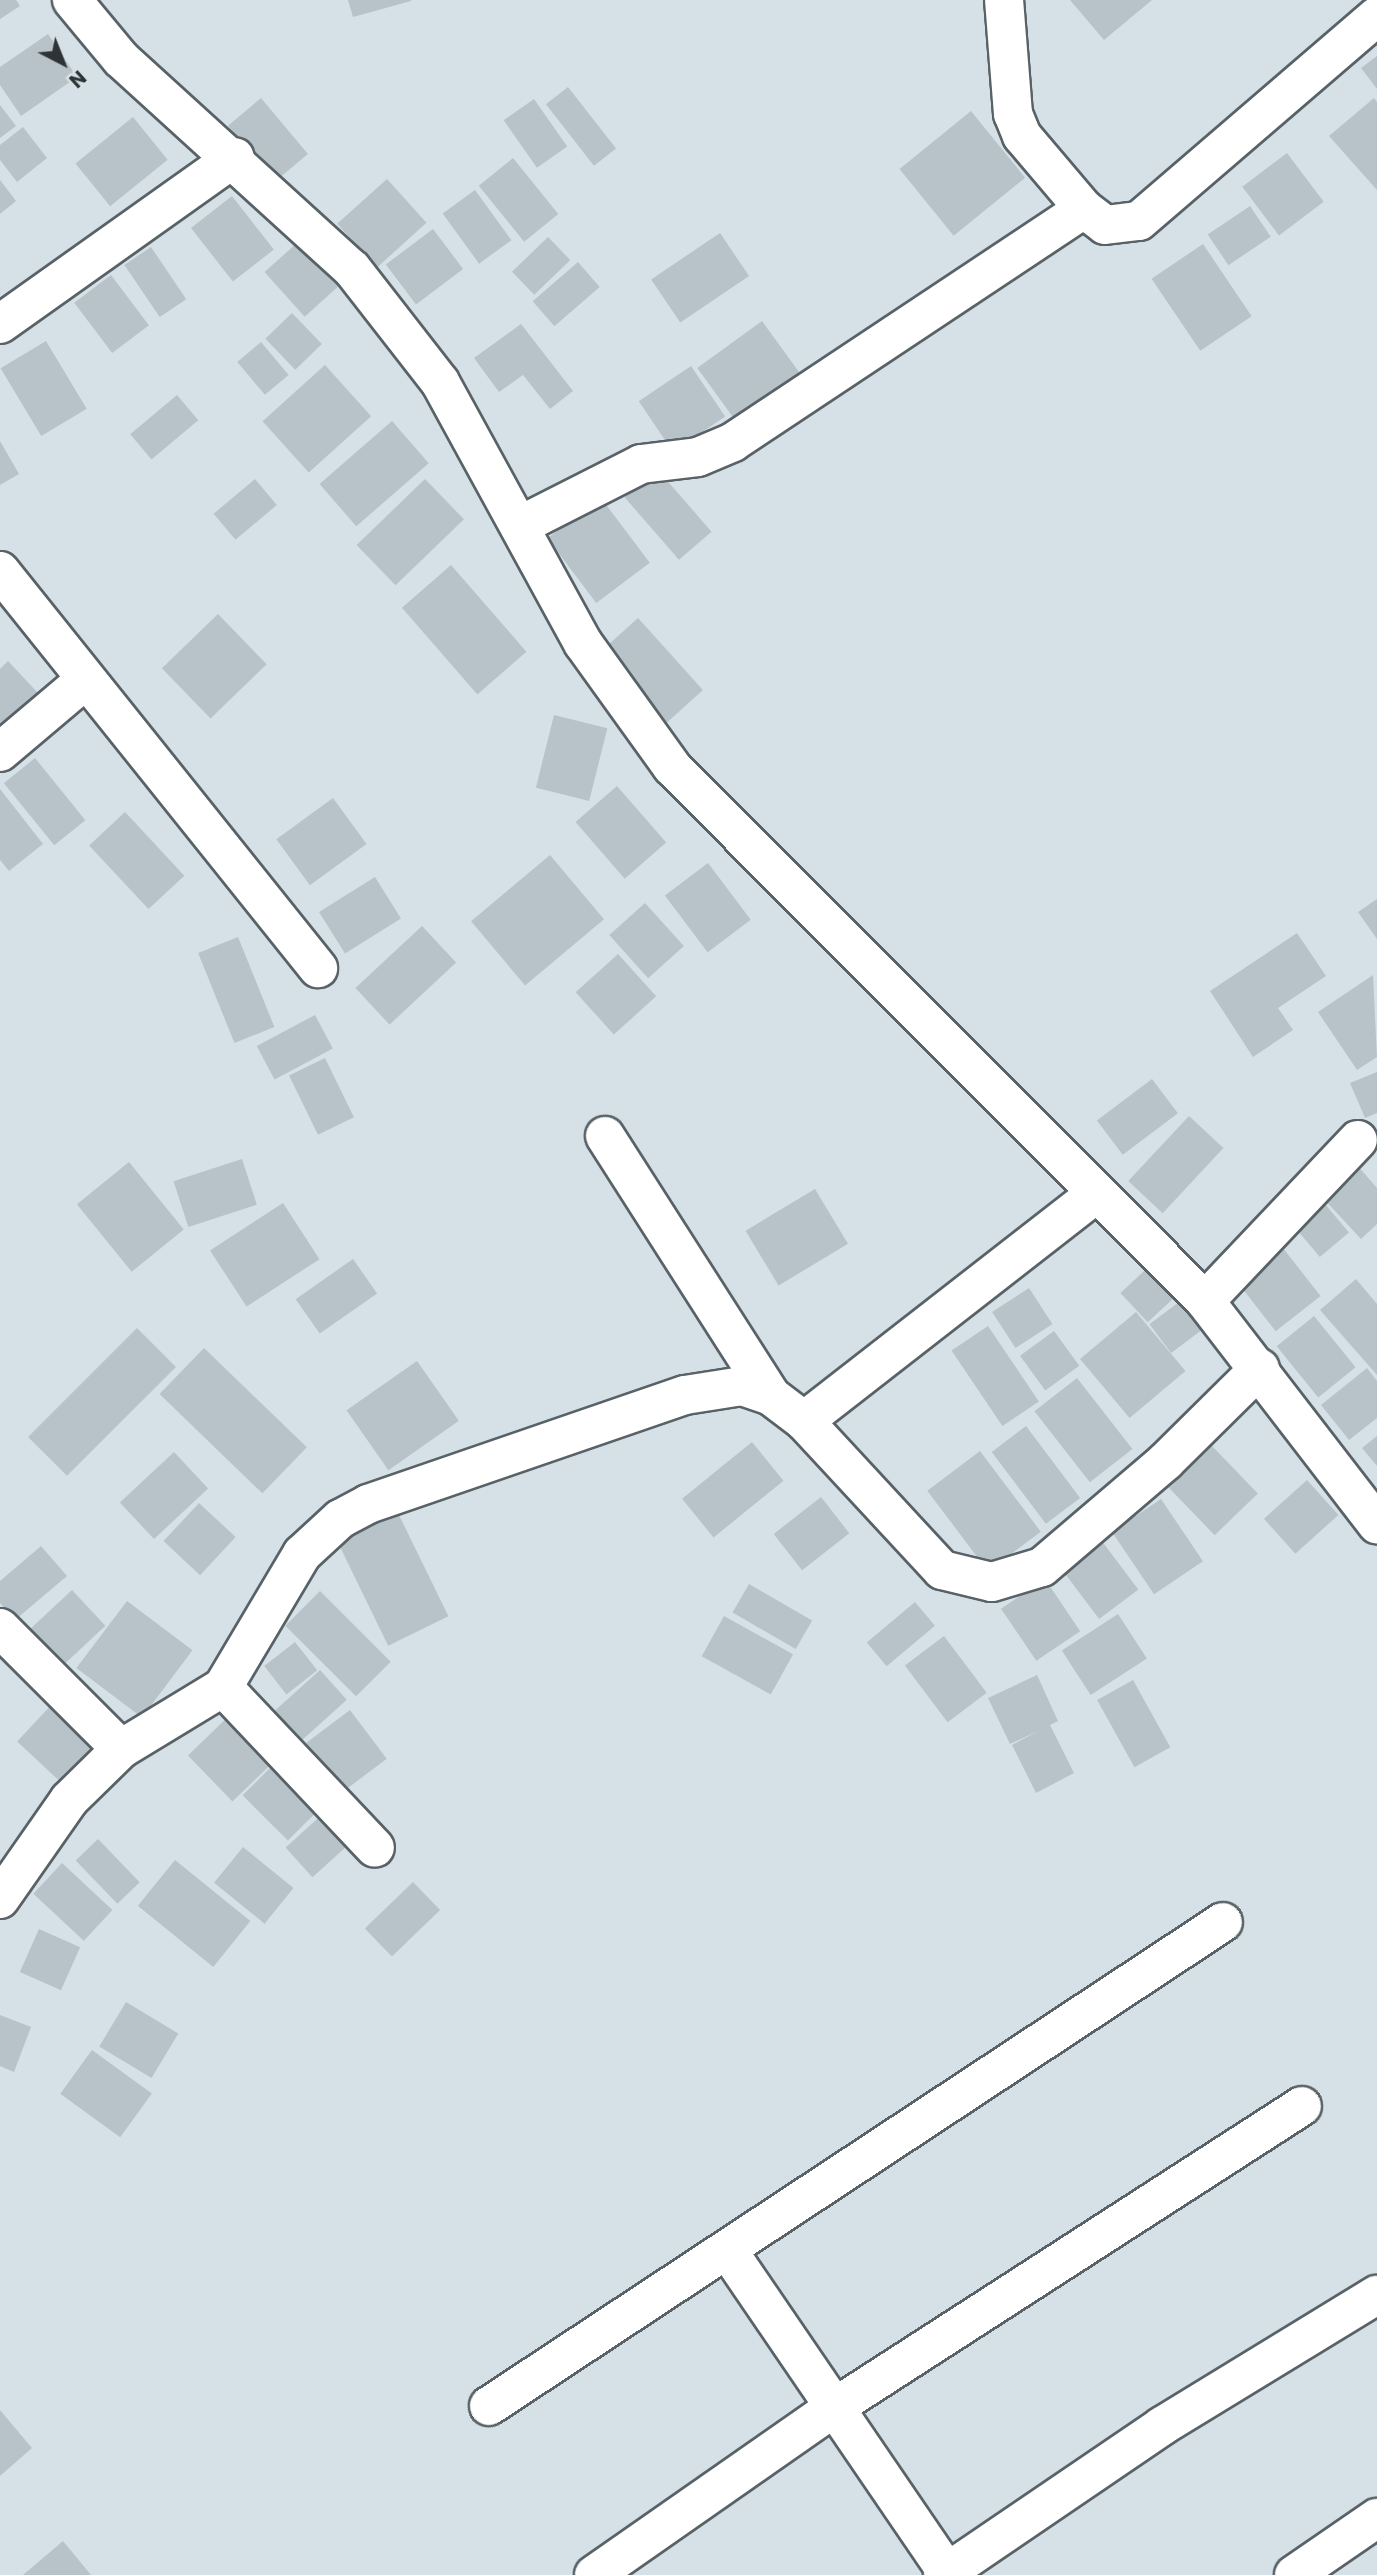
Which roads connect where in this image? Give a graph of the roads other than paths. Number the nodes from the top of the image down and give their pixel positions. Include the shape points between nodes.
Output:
1 (72, 0) edge
2 (1014, 5) edge
3 (1377, 16) edge
4 (235, 158) junction
5 (1084, 209) junction
6 (0, 324) edge
7 (521, 525) junction
8 (0, 570) edge
9 (84, 681) junction
10 (0, 751) edge
11 (318, 968) dead end
12 (605, 1136) dead end
13 (1358, 1140) dead end
14 (1096, 1194) junction
15 (1205, 1301) junction
16 (1259, 1368) junction
17 (771, 1396) junction
18 (804, 1421) junction
19 (1372, 1510) edge
20 (0, 1628) edge
21 (223, 1687) junction
22 (121, 1749) junction
23 (375, 1848) dead end
24 (0, 1899) edge
25 (1223, 1922) dead end
26 (1302, 2106) dead end
27 (728, 2251) junction
28 (1377, 2295) edge
29 (489, 2406) dead end
30 (832, 2409) junction
31 (1377, 2518) edge
32 (945, 2573) edge
33 (594, 2575) edge
34 (1294, 2575) edge

1 - 4 street via 121,59
2 - 5 street via 1013,114 1022,136
3 - 5 street via 1139,221 1105,225
4 - 6 street
4 - 7 street via 352,269 440,382
5 - 7 street via 733,442 698,457 640,464
7 - 14 street via 583,643 672,767
8 - 9 street
9 - 10 street
9 - 11 street
12 - 17 street
13 - 15 street
14 - 15 street
14 - 18 street
15 - 16 street
16 - 18 street via 1166,1461 1042,1567 992,1582 942,1570
16 - 19 street
17 - 18 street
17 - 21 street via 715,1386 340,1519 302,1554
20 - 22 street
21 - 22 street
21 - 23 street
22 - 24 street via 69,1800
25 - 27 street
26 - 30 street
27 - 29 street
27 - 30 street
28 - 32 street via 1162,2426
30 - 32 street
30 - 33 street
31 - 34 street

